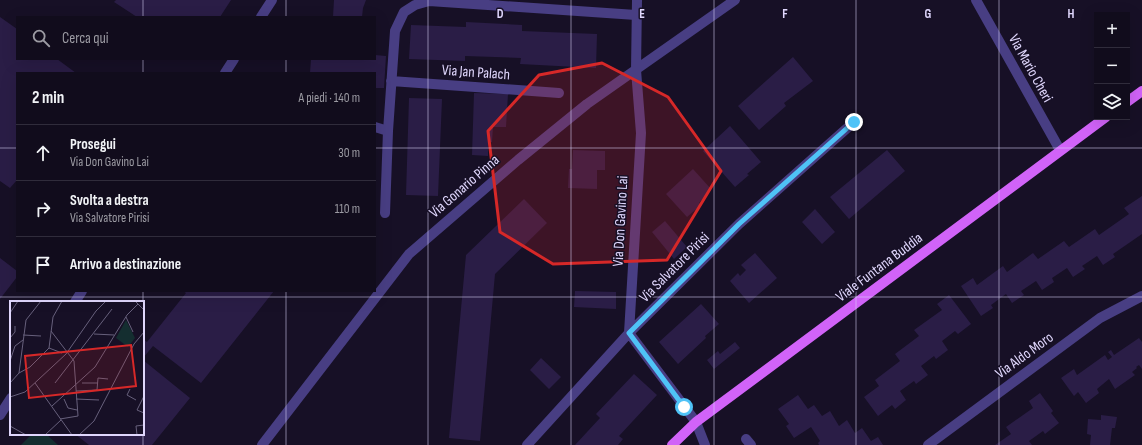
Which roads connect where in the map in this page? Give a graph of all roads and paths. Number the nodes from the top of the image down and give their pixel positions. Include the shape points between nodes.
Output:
1 (272, 0) edge
2 (637, 0) edge
3 (735, 0) edge
4 (976, 0) edge
5 (636, 15) junction
6 (262, 16) edge
7 (233, 60) edge
8 (636, 70) junction
9 (226, 72) edge
10 (391, 81) junction
11 (1142, 91) edge
12 (559, 93) dead end
13 (1130, 100) edge
14 (1102, 120) edge
15 (854, 122) dead end
16 (376, 127) edge
17 (388, 131) junction
18 (1060, 150) junction
19 (385, 213) dead end
20 (81, 292) edge
21 (1142, 296) edge
22 (76, 301) edge
23 (629, 333) junction
24 (10, 400) edge
25 (0, 415) edge
26 (696, 422) junction
27 (262, 445) edge
28 (527, 445) edge
29 (672, 445) edge
30 (705, 445) edge
31 (928, 445) edge

1 - 6 street
2 - 5 street, Via Don Gavino Lai
3 - 8 street, Via Gonario Pinna
4 - 18 street, Via Mario Cheri
5 - 8 street, Via Don Gavino Lai
5 - 10 street via 429,1 404,12 395,32
7 - 9 street
8 - 23 street, Via Don Gavino Lai via 641,133
8 - 27 street, Via Gonario Pinna via 587,104 409,254
10 - 12 street, Via Jan Palach
10 - 17 street
11 - 13 main road
14 - 18 main road, Viale Funtana Buddia
15 - 23 street, Via Salvatore Pirisi via 739,224
16 - 17 street
17 - 19 street
18 - 26 main road, Viale Funtana Buddia
20 - 22 street
21 - 31 street, Via Aldo Moro via 1100,318
23 - 26 street
23 - 28 street, Via Salvatore Pirisi
24 - 25 street
26 - 29 main road, Viale Funtana Buddia
26 - 30 street

